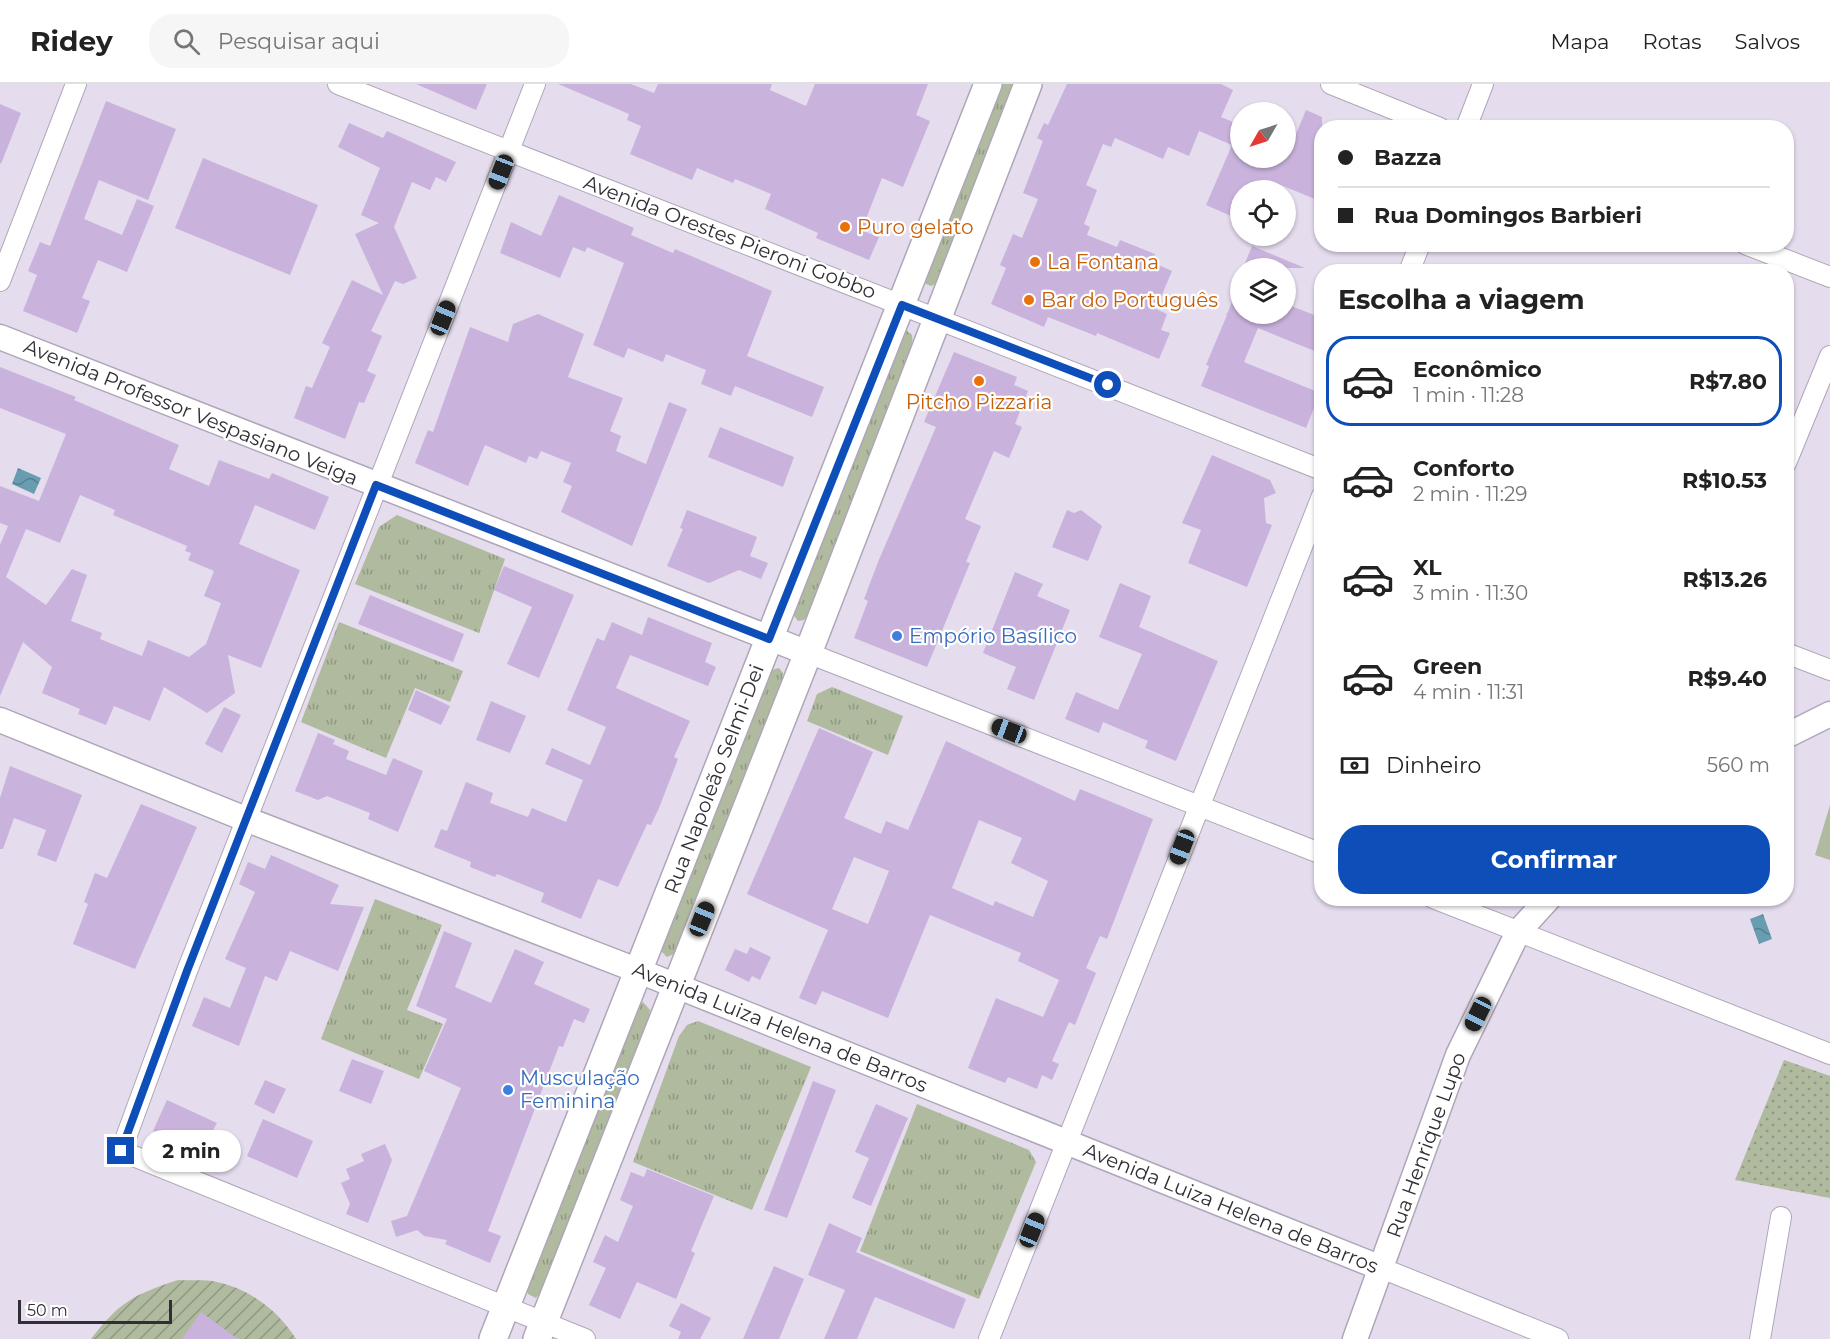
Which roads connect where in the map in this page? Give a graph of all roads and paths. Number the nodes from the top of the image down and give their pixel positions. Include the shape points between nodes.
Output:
1 (76, 84) edge
2 (338, 84) edge
3 (535, 84) edge
4 (988, 84) edge
5 (1029, 84) edge
6 (1331, 84) edge
7 (1483, 84) edge
8 (1420, 120) edge
9 (1469, 120) edge
10 (509, 151) junction
11 (1766, 252) edge
12 (1830, 277) edge
13 (0, 281) edge
14 (902, 305) junction
15 (937, 318) junction
16 (0, 337) edge
17 (1830, 356) edge
18 (1794, 444) edge
19 (1314, 467) edge
20 (376, 485) junction
21 (1314, 516) edge
22 (769, 639) junction
23 (808, 653) junction
24 (1794, 656) edge
25 (1830, 670) edge
26 (1830, 714) edge
27 (0, 720) edge
28 (1794, 732) edge
29 (1198, 805) junction
30 (248, 820) junction
31 (1314, 851) edge
32 (1453, 906) edge
33 (1542, 906) edge
34 (1518, 932) junction
35 (639, 971) junction
36 (675, 986) junction
37 (1830, 1054) edge
38 (1067, 1143) junction
39 (1781, 1217) dead end
40 (1381, 1268) junction
41 (506, 1306) junction
42 (540, 1331) edge
43 (494, 1339) edge
44 (585, 1339) edge
45 (989, 1339) edge
46 (1355, 1339) edge
47 (1558, 1339) edge
48 (1761, 1339) edge

1 - 13 street
2 - 10 street, Avenida Orestes Pieroni Gobbo
3 - 10 street
4 - 14 main road, Rua Napoleão Selmi-Dei
5 - 15 main road, Rua Napoleão Selmi-Dei
6 - 8 street
7 - 9 street
10 - 14 street, Avenida Orestes Pieroni Gobbo
10 - 20 street
11 - 12 street
14 - 15 street, Avenida Orestes Pieroni Gobbo
14 - 22 main road, Rua Napoleão Selmi-Dei
15 - 19 street, Avenida Orestes Pieroni Gobbo
15 - 23 main road, Rua Napoleão Selmi-Dei
16 - 20 street, Avenida Professor Vespasiano Veiga
17 - 18 street
20 - 22 street, Avenida Professor Vespasiano Veiga
20 - 30 street
21 - 29 street
22 - 23 street, Avenida Professor Vespasiano Veiga
22 - 35 main road, Rua Napoleão Selmi-Dei
23 - 29 street, Avenida Professor Vespasiano Veiga
23 - 36 main road, Rua Napoleão Selmi-Dei
24 - 25 street
26 - 28 street
27 - 30 street, Avenida Luiza Helena de Barros
29 - 31 street, Avenida Professor Vespasiano Veiga
29 - 38 street
30 - 35 street, Avenida Luiza Helena de Barros
30 - 41 street via 121,1151
32 - 34 street
33 - 34 street, Rua Henrique Lupo
34 - 37 street
34 - 40 street, Rua Henrique Lupo via 1458,1054
35 - 36 street, Avenida Luiza Helena de Barros
35 - 41 main road, Rua Napoleão Selmi-Dei
36 - 38 street, Avenida Luiza Helena de Barros
36 - 42 main road, Rua Napoleão Selmi-Dei
38 - 40 street, Avenida Luiza Helena de Barros
38 - 45 street
39 - 48 street
40 - 46 street, Rua Henrique Lupo
40 - 47 street, Avenida Luiza Helena de Barros
41 - 42 street
41 - 43 main road, Rua Napoleão Selmi-Dei
42 - 44 street

